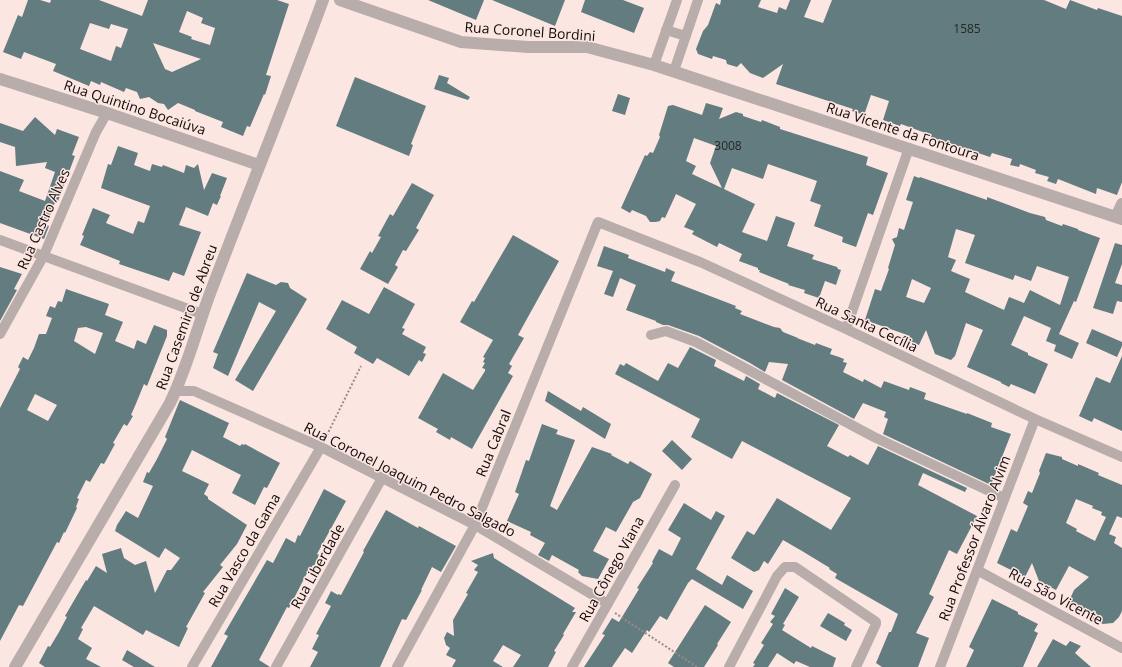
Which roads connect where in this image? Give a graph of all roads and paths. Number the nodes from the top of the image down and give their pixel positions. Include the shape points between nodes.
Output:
1 (323, 0) edge
2 (340, 0) edge
3 (677, 0) edge
4 (698, 0) edge
5 (666, 30) junction
6 (686, 36) junction
7 (654, 65) junction
8 (674, 71) junction
9 (0, 79) edge
10 (107, 113) junction
11 (909, 148) junction
12 (259, 165) junction
13 (1122, 204) edge
14 (1119, 218) edge
15 (598, 222) joint
16 (0, 240) edge
17 (44, 255) junction
18 (202, 314) junction
19 (846, 329) junction
20 (0, 334) edge
21 (651, 335) dead end
22 (361, 366) dead end
23 (182, 376) junction
24 (176, 391) junction
25 (194, 391) junction
26 (1035, 419) junction
27 (329, 431) dead end
28 (321, 447) junction
29 (1122, 457) edge
30 (382, 478) junction
31 (675, 485) dead end
32 (1004, 498) junction
33 (475, 525) junction
34 (977, 570) junction
35 (608, 604) junction
36 (1122, 648) edge
37 (15, 667) edge
38 (192, 667) edge
39 (276, 667) edge
40 (397, 667) edge
41 (572, 667) edge
42 (697, 667) edge
43 (729, 667) edge
44 (856, 667) edge
45 (940, 667) edge

1 - 12 street, Rua Casemiro de Abreu
2 - 7 street, Rua Coronel Bordini via 461,42 528,47 587,47
3 - 5 street
4 - 6 street
5 - 6 street
5 - 7 street
6 - 8 street
7 - 8 street, Rua Coronel Bordini
8 - 11 street, Rua Vicente da Fontoura
9 - 10 street, Rua Quintino Bocaiúva
10 - 12 street, Rua Quintino Bocaiúva
10 - 17 street, Rua Castro Alves via 96,132
11 - 14 street, Rua Vicente da Fontoura
11 - 19 street
12 - 18 street, Rua Casemiro de Abreu
13 - 14 street
15 - 19 street, Rua Santa Cecília via 700,262
15 - 33 street, Rua Cabral
16 - 17 street
17 - 18 street
17 - 20 street, Rua Castro Alves
18 - 23 street, Rua Casemiro de Abreu
19 - 26 street, Rua Santa Cecília
21 - 32 street via 666,331 696,342 874,437
22 - 27 path
23 - 24 street, Rua Casemiro de Abreu
23 - 25 street, Rua Coronel Joaquim Pedro Salgado
24 - 25 street, Rua Coronel Joaquim Pedro Salgado
24 - 37 street, Rua Casemiro de Abreu
25 - 28 street, Rua Coronel Joaquim Pedro Salgado
26 - 29 street, Rua Santa Cecília
26 - 32 street, Rua Professor Álvaro Alvim
28 - 30 street, Rua Coronel Joaquim Pedro Salgado
28 - 38 street, Rua Vasco da Gama
30 - 33 street, Rua Coronel Joaquim Pedro Salgado
30 - 39 street, Rua Liberdade
31 - 35 street, Rua Cônego Viana
32 - 34 street, Rua Professor Álvaro Alvim
33 - 35 street, Rua Coronel Joaquim Pedro Salgado
33 - 40 street, Rua Cabral
34 - 36 street, Rua São Vicente
34 - 45 street, Rua Professor Álvaro Alvim
35 - 41 street, Rua Cônego Viana
35 - 42 path via 617,616
43 - 44 street via 777,576 785,567 795,568 876,622

